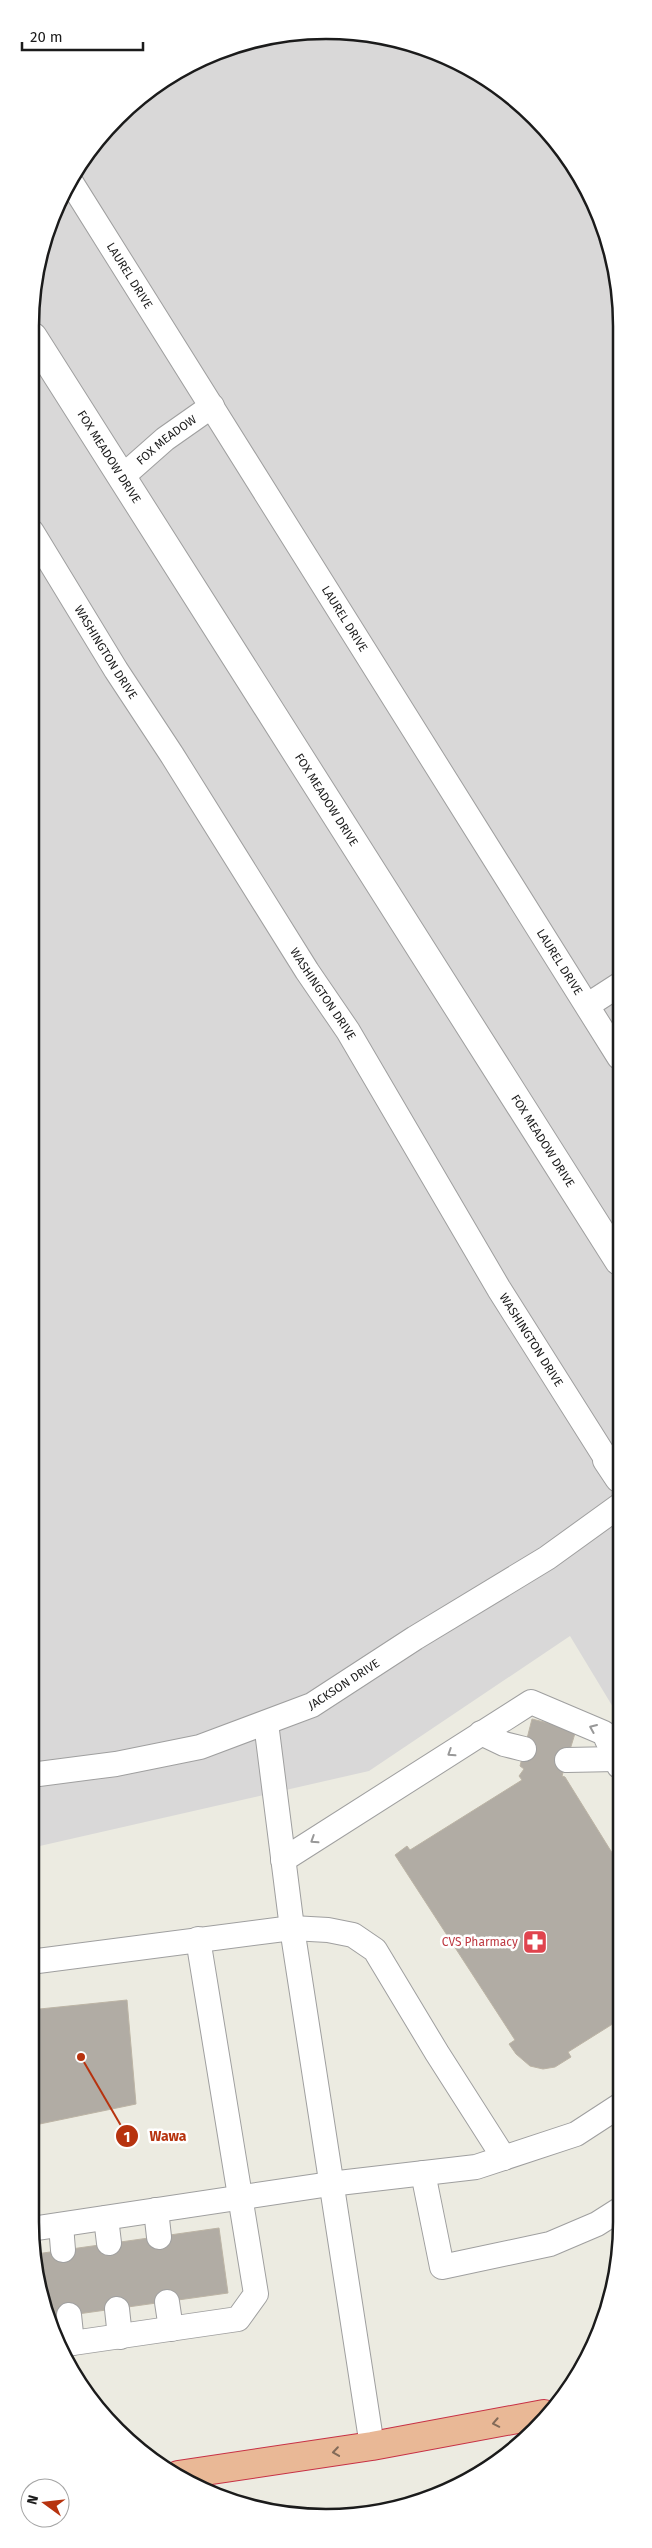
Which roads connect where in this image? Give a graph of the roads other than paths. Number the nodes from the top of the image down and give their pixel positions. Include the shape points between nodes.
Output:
1 (74, 187) edge
2 (39, 349) edge
3 (212, 406) junction
4 (122, 476) junction
5 (39, 544) edge
6 (613, 990) edge
7 (588, 1006) junction
8 (613, 1046) edge
9 (613, 1250) edge
10 (613, 1469) edge
11 (613, 1511) edge
12 (266, 1723) junction
13 (481, 1733) junction
14 (524, 1749) dead end
15 (613, 1752) edge
16 (567, 1760) dead end
17 (613, 1762) edge
18 (39, 1775) edge
19 (283, 1860) junction
20 (292, 1928) junction
21 (198, 1939) junction
22 (39, 1961) edge
23 (613, 2110) edge
24 (504, 2158) junction
25 (423, 2173) junction
26 (330, 2184) junction
27 (239, 2198) junction
28 (156, 2210) junction
29 (613, 2214) edge
30 (106, 2218) junction
31 (61, 2225) junction
32 (39, 2228) edge
33 (159, 2237) dead end
34 (109, 2244) dead end
35 (63, 2250) dead end
36 (168, 2302) dead end
37 (117, 2309) dead end
38 (69, 2315) dead end
39 (171, 2329) junction
40 (120, 2336) junction
41 (66, 2344) edge
42 (538, 2415) edge
43 (372, 2446) junction
44 (187, 2474) edge

1 - 3 lane, LAUREL DRIVE
2 - 4 street, FOX MEADOW DRIVE
3 - 4 lane, FOX MEADOW via 165,439
3 - 7 lane, LAUREL DRIVE
4 - 9 street, FOX MEADOW DRIVE
5 - 10 lane, WASHINGTON DRIVE via 116,670 348,1031 499,1289
6 - 7 lane
7 - 8 lane, LAUREL DRIVE
11 - 12 lane, JACKSON DRIVE via 547,1558 330,1694
12 - 18 lane, JACKSON DRIVE via 200,1747
12 - 19 lane
13 - 14 lane
15 -> 13 lane via 604,1733 531,1702
13 -> 19 lane
16 - 17 lane
19 - 20 lane
20 - 21 lane
20 - 24 lane via 353,1935 374,1950
20 - 26 lane
21 - 22 lane
21 - 27 lane
23 - 24 lane via 576,2134
24 - 25 lane via 476,2167
25 - 26 lane
25 - 29 lane via 442,2266 550,2244
26 - 27 lane
26 - 43 lane
27 - 28 lane
27 - 39 lane via 256,2294 238,2320
28 - 30 lane
28 - 33 lane
30 - 31 lane
30 - 34 lane
31 - 32 lane
31 - 35 lane
36 - 39 lane
37 - 40 lane
38 - 41 lane
39 - 40 lane
40 - 41 lane
42 -> 43 highway
43 -> 44 highway

